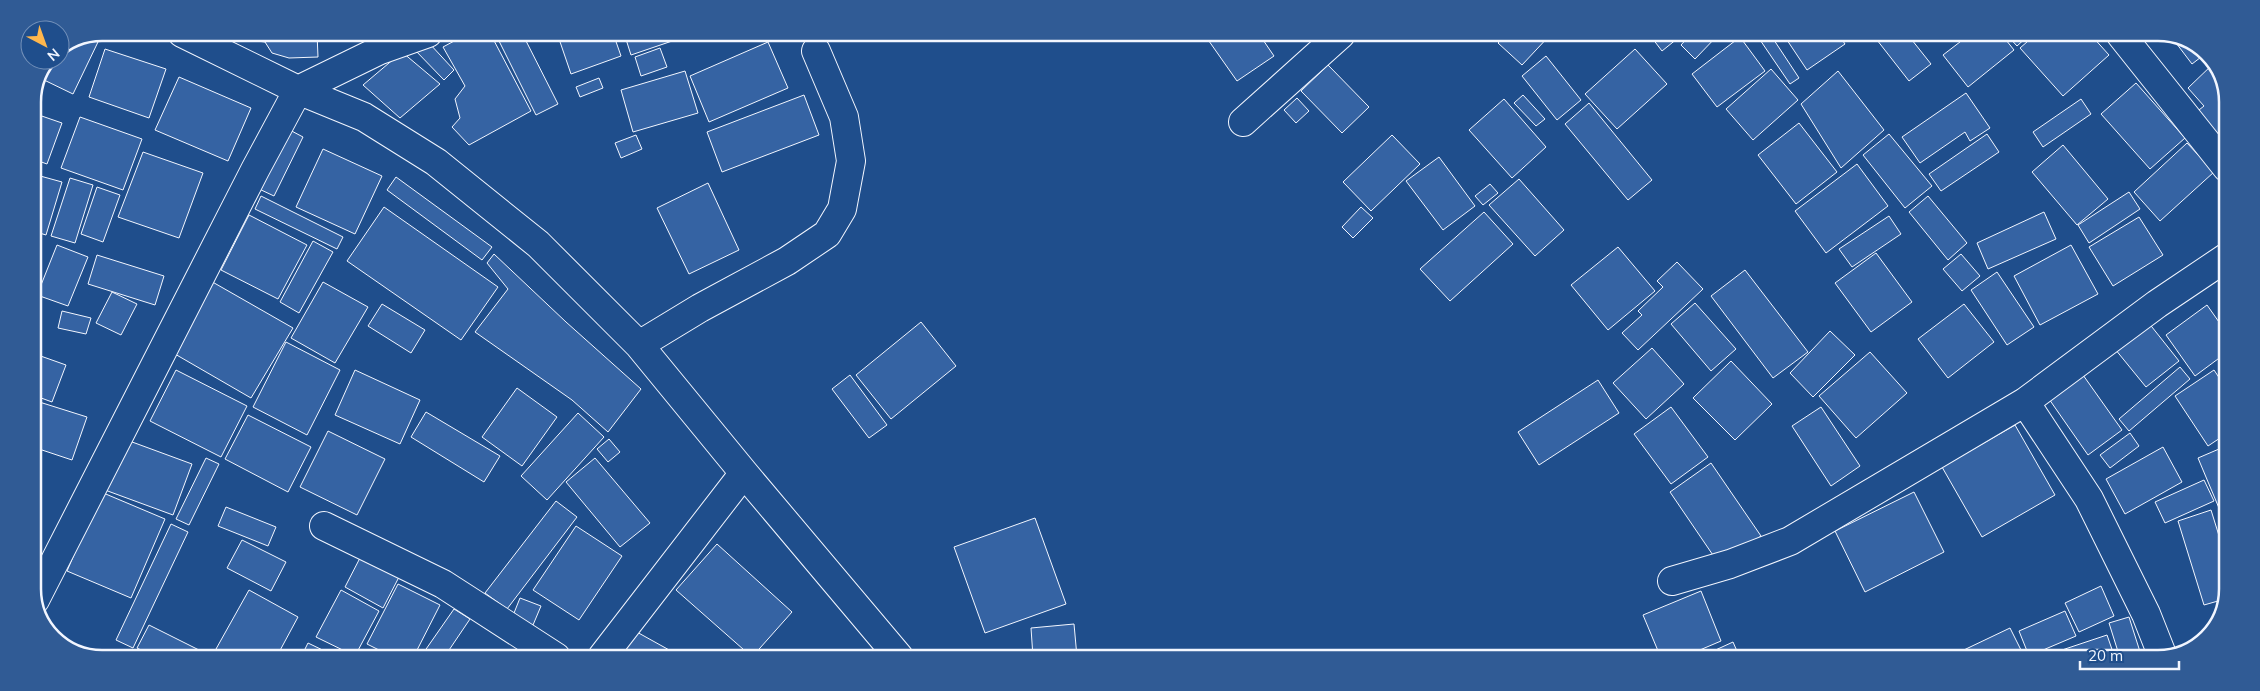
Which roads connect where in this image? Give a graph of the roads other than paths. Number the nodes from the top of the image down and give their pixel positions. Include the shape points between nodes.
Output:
1 (198, 41) edge
2 (405, 41) edge
3 (1333, 41) edge
4 (2126, 41) edge
5 (816, 51) dead end
6 (298, 90) junction
7 (1243, 122) dead end
8 (2219, 158) edge
9 (2219, 262) edge
10 (639, 345) junction
11 (2025, 402) junction
12 (744, 473) junction
13 (324, 526) dead end
14 (1672, 581) dead end
15 (41, 588) edge
16 (545, 650) edge
17 (607, 650) edge
18 (893, 650) edge
19 (2160, 650) edge

1 - 6 street
2 - 6 street
3 - 7 street
4 - 8 street
5 - 10 street via 844,117 851,162 842,210 828,234
6 - 10 street via 364,117 436,162 538,244
6 - 15 street
9 - 11 street
10 - 12 street
11 - 14 street via 1790,541 1730,564
11 - 19 street via 2089,499
12 - 17 street
12 - 18 street
13 - 16 street via 443,584

